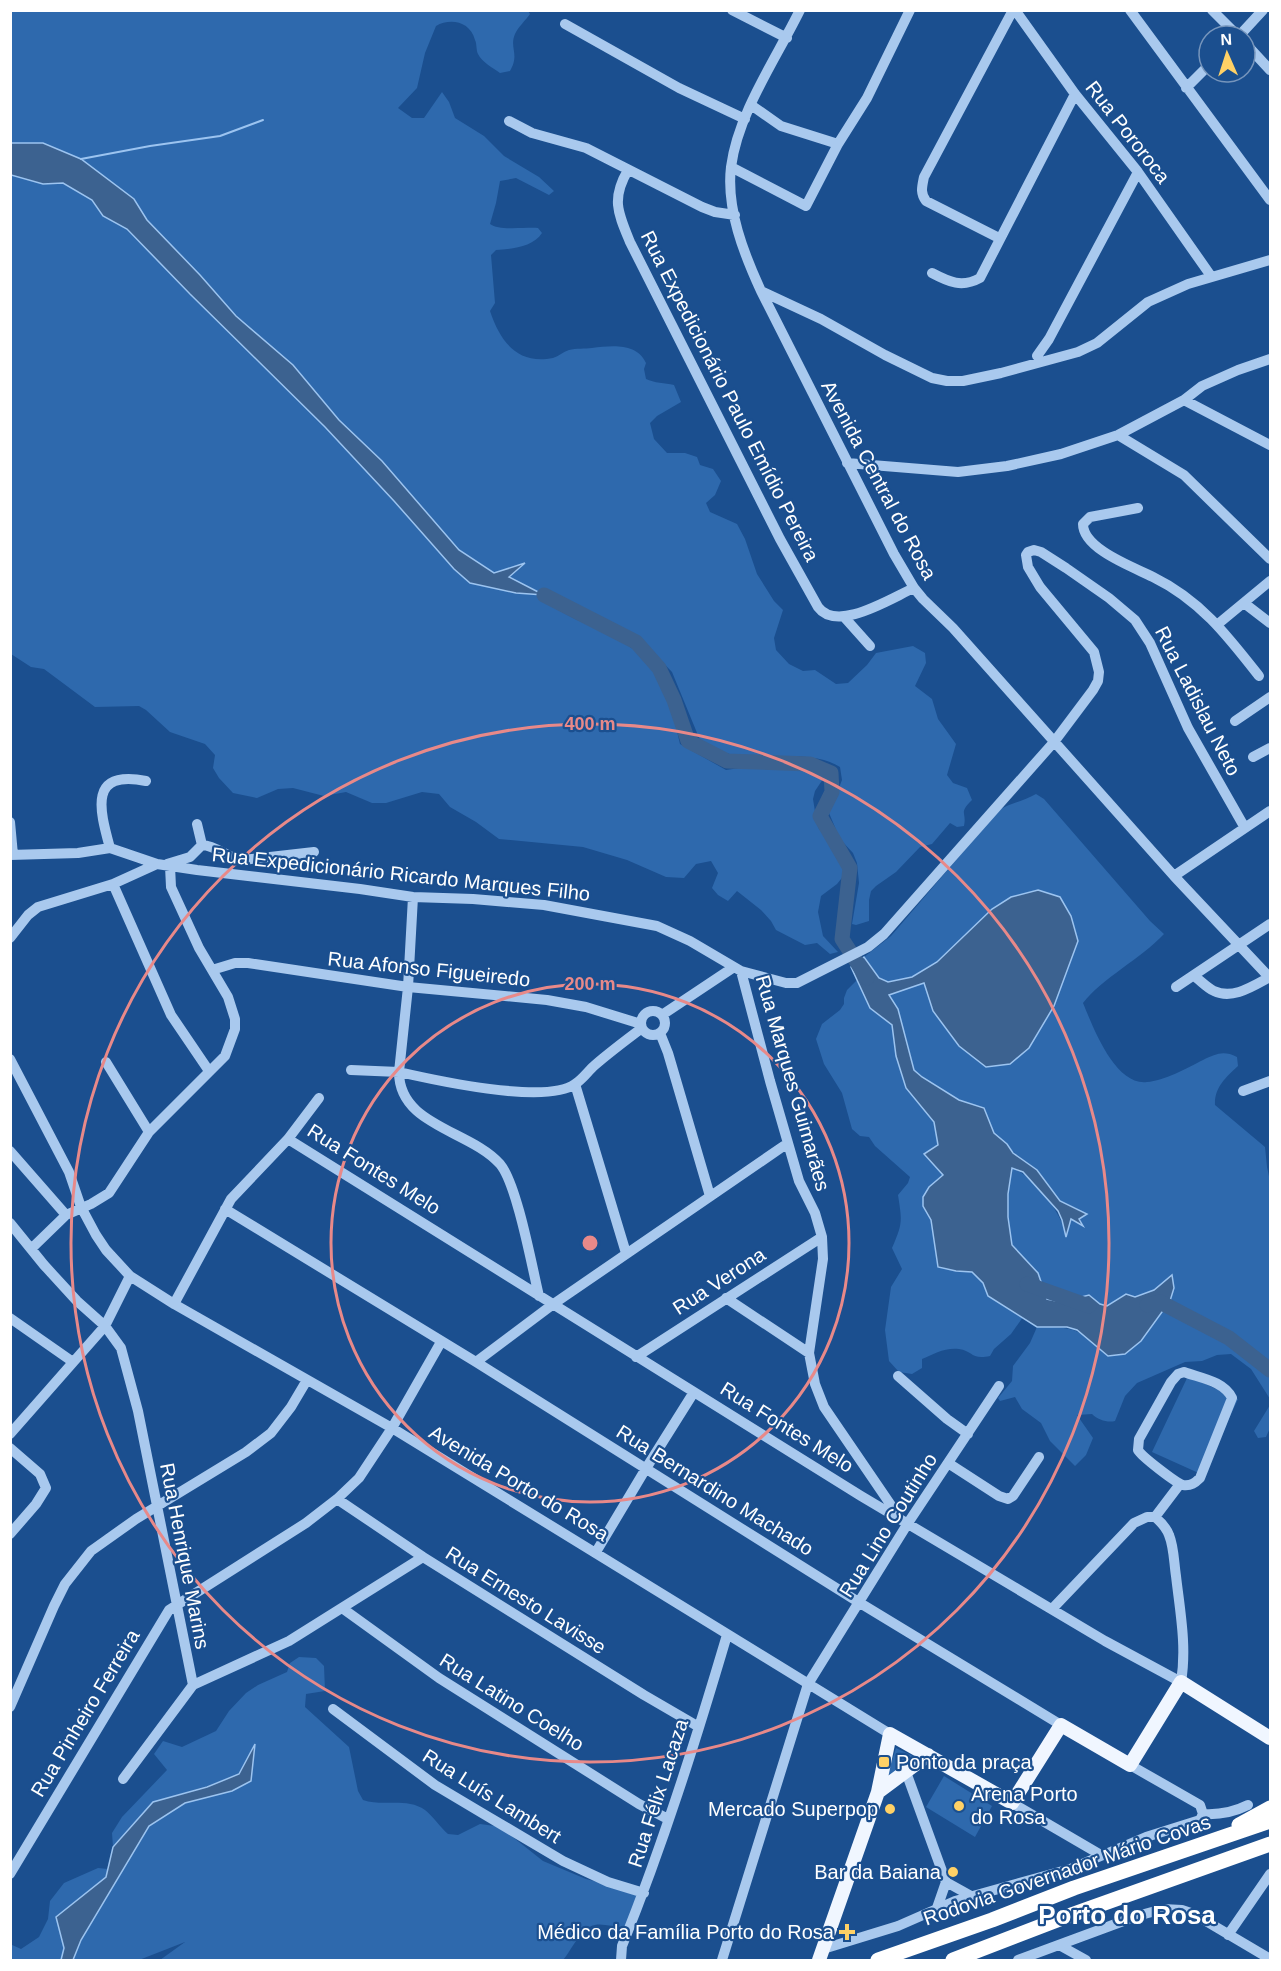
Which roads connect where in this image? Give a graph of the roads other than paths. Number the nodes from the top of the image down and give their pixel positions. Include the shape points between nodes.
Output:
1 (732, 10) edge
2 (800, 10) edge
3 (910, 10) edge
4 (1014, 10) edge
5 (1130, 10) edge
6 (1212, 10) edge
7 (1263, 10) edge
8 (565, 24) dead end
9 (1226, 24) edge
10 (1250, 24) edge
11 (787, 38) junction
12 (1257, 56) edge
13 (1270, 70) edge
14 (1197, 77) edge
15 (1186, 88) junction
16 (1075, 94) junction
17 (751, 105) junction
18 (745, 118) junction
19 (509, 121) dead end
20 (838, 144) junction
21 (731, 167) junction
22 (628, 170) junction
23 (1138, 172) junction
24 (1270, 200) edge
25 (735, 215) junction
26 (999, 238) junction
27 (1270, 260) edge
28 (932, 273) dead end
29 (1211, 276) junction
30 (761, 291) junction
31 (1037, 356) dead end
32 (1270, 359) edge
33 (1184, 400) junction
34 (1119, 435) junction
35 (1270, 445) edge
36 (847, 463) junction
37 (1138, 508) dead end
38 (1270, 559) edge
39 (1270, 581) edge
40 (914, 588) junction
41 (1244, 603) junction
42 (845, 618) junction
43 (1270, 623) edge
44 (1218, 624) junction
45 (870, 646) dead end
46 (1259, 676) dead end
47 (1270, 697) edge
48 (1235, 722) dead end
49 (1053, 742) junction
50 (1270, 748) edge
51 (1252, 757) dead end
52 (146, 781) dead end
53 (1270, 811) edge
54 (10, 822) edge
55 (197, 824) dead end
56 (1245, 828) junction
57 (202, 845) junction
58 (110, 848) junction
59 (314, 852) dead end
60 (12, 855) edge
61 (164, 865) junction
62 (1174, 876) junction
63 (113, 884) junction
64 (413, 897) junction
65 (1270, 924) edge
66 (10, 938) edge
67 (1240, 945) junction
68 (738, 969) junction
69 (212, 970) junction
70 (1194, 975) junction
71 (1270, 978) edge
72 (408, 987) junction
73 (1176, 987) dead end
74 (662, 1015) junction
75 (642, 1026) junction
76 (660, 1033) junction
77 (10, 1059) edge
78 (106, 1062) dead end
79 (351, 1070) dead end
80 (208, 1071) junction
81 (399, 1072) junction
82 (1270, 1081) edge
83 (575, 1084) junction
84 (1243, 1091) dead end
85 (319, 1098) dead end
86 (149, 1132) junction
87 (288, 1139) junction
88 (788, 1143) junction
89 (10, 1151) edge
90 (710, 1196) junction
91 (81, 1207) junction
92 (225, 1209) junction
93 (66, 1215) junction
94 (10, 1223) edge
95 (822, 1237) junction
96 (31, 1249) junction
97 (626, 1253) junction
98 (130, 1276) junction
99 (539, 1296) junction
100 (726, 1298) junction
101 (174, 1304) junction
102 (552, 1305) junction
103 (10, 1318) edge
104 (105, 1326) junction
105 (441, 1342) junction
106 (809, 1353) junction
107 (636, 1357) junction
108 (73, 1362) junction
109 (476, 1362) junction
110 (898, 1376) dead end
111 (307, 1380) junction
112 (999, 1386) dead end
113 (694, 1392) junction
114 (392, 1428) junction
115 (10, 1434) edge
116 (968, 1434) junction
117 (10, 1448) edge
118 (1039, 1457) dead end
119 (948, 1463) junction
120 (645, 1470) junction
121 (1180, 1484) junction
122 (337, 1499) junction
123 (157, 1508) junction
124 (898, 1516) junction
125 (1155, 1517) junction
126 (908, 1523) junction
127 (10, 1534) edge
128 (596, 1552) junction
129 (423, 1557) junction
130 (860, 1603) junction
131 (176, 1605) junction
132 (342, 1608) junction
133 (1053, 1608) junction
134 (726, 1635) junction
135 (1181, 1682) junction
136 (808, 1684) junction
137 (193, 1685) junction
138 (10, 1707) edge
139 (333, 1709) dead end
140 (1061, 1725) junction
141 (699, 1727) junction
142 (891, 1734) junction
143 (1270, 1738) edge
144 (928, 1755) junction
145 (1130, 1765) junction
146 (906, 1772) junction
147 (123, 1779) dead end
148 (878, 1792) junction
149 (1270, 1799) edge
150 (1012, 1803) junction
151 (1261, 1812) edge
152 (1203, 1814) junction
153 (668, 1819) junction
154 (1270, 1844) edge
155 (1270, 1852) edge
156 (1101, 1855) junction
157 (10, 1874) edge
158 (1270, 1874) edge
159 (946, 1882) junction
160 (644, 1893) junction
161 (973, 1897) junction
162 (937, 1908) junction
163 (1057, 1920) junction
164 (1228, 1935) junction
165 (1059, 1945) junction
166 (821, 1955) edge
167 (1270, 1959) edge
168 (621, 1960) edge
169 (722, 1960) edge
170 (878, 1960) edge
171 (953, 1960) edge
172 (1018, 1960) edge
173 (1086, 1960) edge

1 - 11 street
2 - 11 street, Avenida Central do Rosa
3 - 20 street via 867,98
4 - 16 street, Rua Pororoca
4 - 26 street via 922,186 926,201
5 - 15 street
6 - 9 street
7 - 10 street
8 - 18 street via 679,88
11 - 17 street, Avenida Central do Rosa
12 - 13 street
14 - 15 street
15 - 24 street
16 - 23 street, Rua Pororoca
16 - 26 street
17 - 18 street, Avenida Central do Rosa
17 - 20 street via 781,126
18 - 21 street, Avenida Central do Rosa
19 - 22 street via 532,133 586,148
20 - 21 street via 806,206
21 - 25 street, Avenida Central do Rosa
22 - 25 street via 702,207
22 - 42 street, Rua Expedicionário Paulo Emídio Pereira via 617,196 618,211 648,279 818,607 825,615
23 - 29 street, Rua Pororoca
23 - 31 street
25 - 30 street, Avenida Central do Rosa
26 - 28 street via 980,278 957,284
27 - 29 street
29 - 30 street via 1148,302 1097,343 1078,352 955,381 932,378
30 - 36 street, Avenida Central do Rosa
32 - 33 street via 1202,386
33 - 34 street
33 - 35 street
34 - 36 street via 1061,454 958,472
34 - 38 street via 1184,475
36 - 40 street, Avenida Central do Rosa
37 - 44 street via 1090,517 1083,524 1086,535 1124,564 1171,586
39 - 41 street
40 - 42 street
40 - 49 street, Avenida Central do Rosa
41 - 43 street
41 - 44 street
42 - 45 street, Rua Expedicionário Paulo Emídio Pereira
44 - 46 street
47 - 48 street
49 - 56 street, Rua Ladislau Neto via 1093,690 1099,672 1094,652 1028,567 1026,555 1034,550 1109,598 1135,620 1150,642 1188,728
49 - 62 street, Avenida Central do Rosa
49 - 68 street, Rua Marques Guimarães via 874,943 797,983
50 - 51 street
52 - 58 street via 118,778 104,790 101,802
53 - 56 street
54 - 60 street
55 - 57 street
56 - 62 street
57 - 59 street via 212,846 236,860
57 - 61 street via 190,857
58 - 60 street, Rua Expedicionário Ricardo Marques Filho
58 - 61 street, Rua Expedicionário Ricardo Marques Filho
61 - 63 street
61 - 64 street, Rua Expedicionário Ricardo Marques Filho
61 - 69 street
62 - 67 street, Avenida Central do Rosa
63 - 66 street via 39,907
63 - 80 street via 171,1015
64 - 68 street, Rua Expedicionário Ricardo Marques Filho via 544,905 657,926
64 - 72 street
65 - 67 street
67 - 70 street
67 - 71 street, Avenida Central do Rosa
68 - 74 street
68 - 88 street, Rua Marques Guimarães
69 - 72 street, Rua Afonso Figueiredo via 248,963
69 - 80 street via 228,997 235,1029 225,1056
70 - 71 street via 1214,991 1230,994
70 - 73 street
72 - 75 street, Rua Afonso Figueiredo via 547,1000 586,1007
72 - 81 street
74 - 75 street via 646,1013
74 - 76 street via 665,1024
75 - 76 street via 650,1034
75 - 83 street
76 - 90 street
77 - 91 street, Avenida Porto do Rosa via 69,1172
78 - 86 street
79 - 81 street
80 - 86 street
81 - 83 street via 513,1092 554,1090
81 - 99 street via 401,1093 409,1105 481,1148 502,1167 518,1211
82 - 84 street
83 - 97 street
85 - 87 street
86 - 91 street via 109,1192
87 - 92 street
87 - 99 street, Rua Fontes Melo
88 - 90 street
88 - 95 street, Rua Marques Guimarães
89 - 93 street
90 - 97 street
91 - 93 street
91 - 98 street, Avenida Porto do Rosa via 106,1250
92 - 101 street
92 - 105 street, Rua Bernardino Machado
93 - 96 street
94 - 96 street, Rua Henrique Marins
95 - 100 street, Rua Verona
95 - 106 street, Rua Marques Guimarães via 823,1259
96 - 104 street, Rua Henrique Marins
97 - 102 street
98 - 101 street, Avenida Porto do Rosa
98 - 104 street
99 - 102 street, Rua Fontes Melo
100 - 106 street
100 - 107 street, Rua Verona
101 - 111 street, Avenida Porto do Rosa
102 - 107 street, Rua Fontes Melo
102 - 109 street
103 - 108 street
104 - 108 street
104 - 123 street, Rua Henrique Marins via 128,1366
105 - 109 street, Rua Bernardino Machado
105 - 114 street, Rua Pinheiro Ferreira
106 - 124 street, Rua Marques Guimarães via 824,1407
107 - 113 street, Rua Fontes Melo
108 - 115 street
109 - 120 street, Rua Bernardino Machado
110 - 116 street
111 - 114 street, Avenida Porto do Rosa
111 - 123 street via 271,1433
112 - 116 street, Rua Lino Coutinho
113 - 120 street
113 - 124 street, Rua Fontes Melo
114 - 122 street, Rua Pinheiro Ferreira via 359,1478
114 - 128 street, Avenida Porto do Rosa
116 - 119 street, Rua Lino Coutinho
117 - 127 street via 46,1484 45,1492
118 - 119 street via 1008,1499
119 - 126 street, Rua Lino Coutinho
120 - 128 street
120 - 130 street, Rua Bernardino Machado
121 - 121 street via 1144,1458 1137,1443 1171,1382 1184,1372 1216,1383 1232,1398 1200,1478 1192,1484
121 - 125 street
122 - 129 street, Rua Ernesto Lavisse
122 - 131 street, Rua Pinheiro Ferreira
123 - 131 street, Rua Henrique Marins
123 - 138 street via 115,1533 78,1566 54,1606
124 - 126 street, Rua Fontes Melo
125 - 133 street via 1134,1523
125 - 135 street via 1163,1524 1172,1549 1182,1623
126 - 130 street, Rua Lino Coutinho
126 - 133 street, Rua Fontes Melo
128 - 134 street, Avenida Porto do Rosa
129 - 132 street
129 - 141 street, Rua Ernesto Lavisse
130 - 136 street, Rua Lino Coutinho
130 - 140 street, Rua Bernardino Machado
131 - 137 street, Rua Henrique Marins
131 - 157 street, Rua Pinheiro Ferreira via 162,1618
132 - 137 street via 289,1641
132 - 153 street, Rua Latino Coelho via 439,1678
133 - 135 street, Rua Fontes Melo
134 - 136 street, Avenida Porto do Rosa
134 - 141 street, Rua Félix Lacaza
135 - 143 main road, Rua Fontes Melo
135 - 145 main road
136 - 142 street, Avenida Porto do Rosa
136 - 169 street, Rua Lino Coutinho
137 - 147 street
139 - 160 street, Rua Luís Lambert via 435,1785 563,1861
140 - 145 main road, Rua Bernardino Machado
140 - 150 main road
141 - 153 street, Rua Félix Lacaza
142 - 144 main road, Avenida Porto do Rosa
142 - 148 main road
144 - 146 main road
144 - 150 main road, Avenida Porto do Rosa
145 - 152 street, Rua Bernardino Machado via 1200,1805
146 - 148 main road
146 - 159 street
148 - 166 main road
149 - 151 main road
150 - 156 street, Avenida Porto do Rosa
151 - 152 street
151 - 170 highway, Rodovia Governador Mário Covas via 1214,1841
152 - 156 street via 1200,1820
153 - 160 street, Rua Félix Lacaza
154 - 163 highway
155 - 163 highway via 1098,1912
156 - 161 street via 1070,1869
158 - 164 street
159 - 161 street
159 - 162 street
160 - 168 street, Rua Félix Lacaza via 622,1946
161 - 162 street
162 - 166 street
163 - 171 highway
164 - 165 street via 1194,1914 1163,1909
164 - 167 street
165 - 172 street
165 - 173 street

